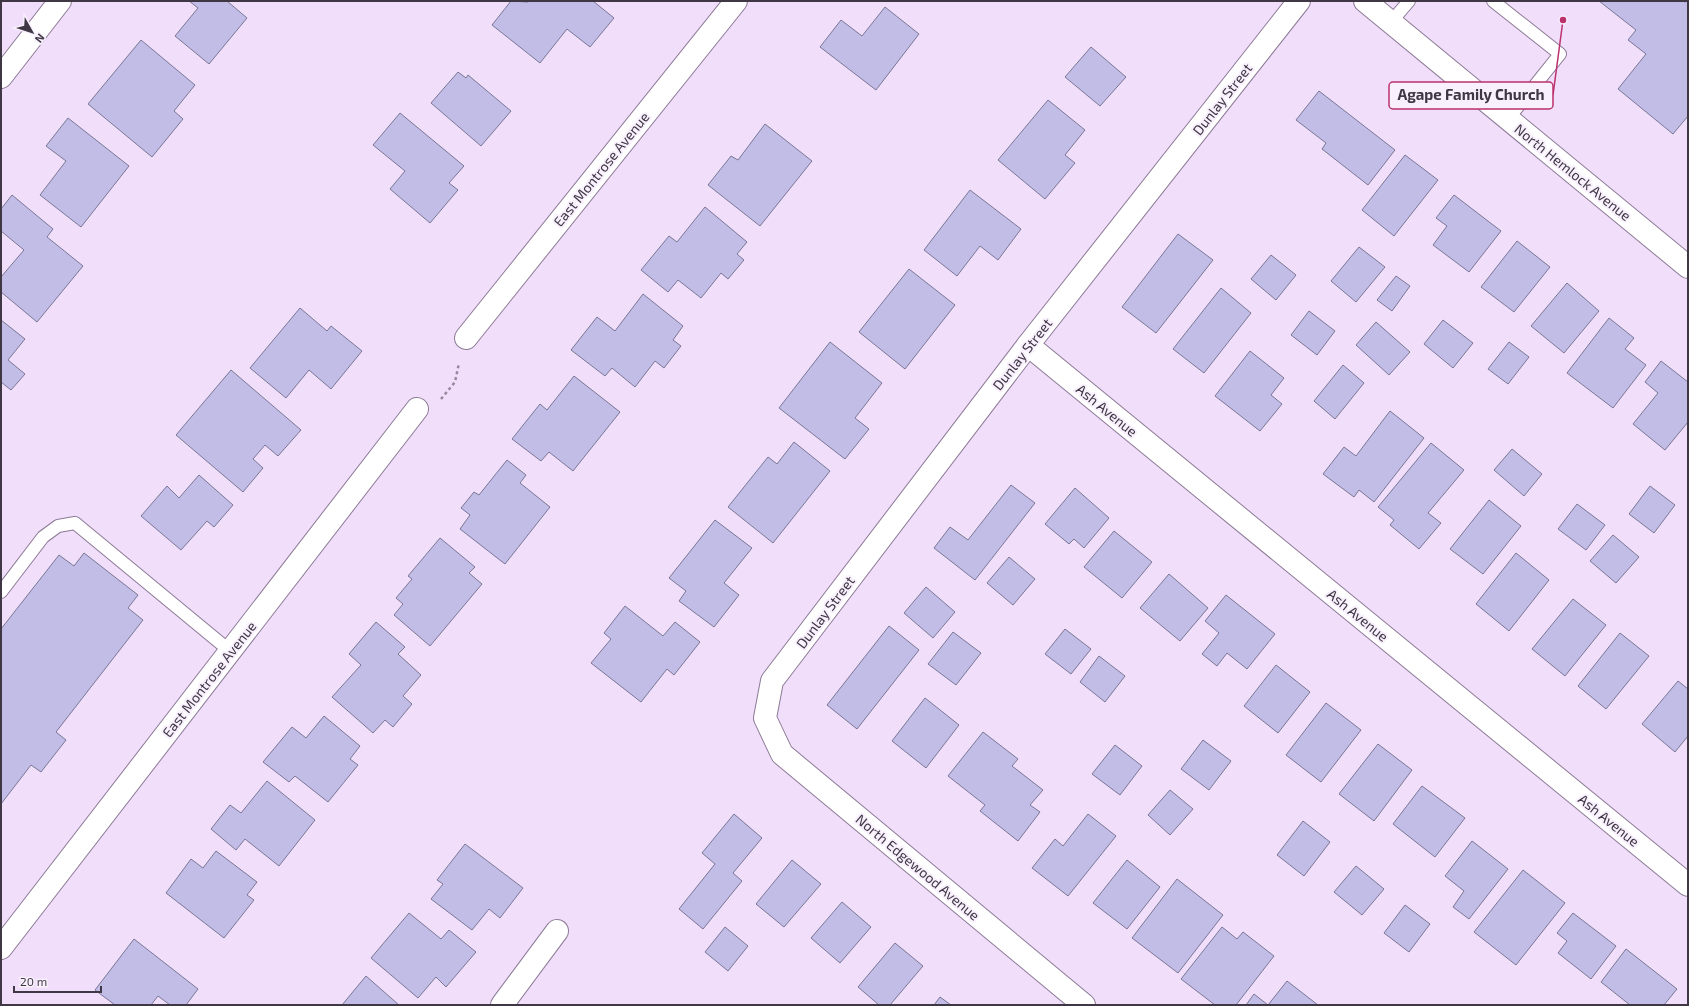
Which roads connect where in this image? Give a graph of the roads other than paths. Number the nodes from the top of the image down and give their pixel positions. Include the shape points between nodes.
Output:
1 (60, 1) edge
2 (736, 1) edge
3 (1299, 1) edge
4 (1365, 1) edge
5 (1410, 1) edge
6 (1493, 1) edge
7 (1390, 22) junction
8 (1, 78) edge
9 (1508, 118) junction
10 (1688, 267) edge
11 (466, 338) road end
12 (1028, 345) junction
13 (417, 409) road end
14 (1, 592) edge
15 (230, 651) junction
16 (765, 718) joint
17 (1688, 885) edge
18 (557, 931) dead end
19 (2, 946) edge
20 (502, 1005) edge
21 (1084, 1005) edge

1 - 8 street
2 - 11 street, East Montrose Avenue
3 - 12 street, Dunlay Street
4 - 7 street, North Hemlock Avenue
5 - 7 lane
6 - 9 lane via 1560,54
7 - 9 street, North Hemlock Avenue
9 - 10 street, North Hemlock Avenue
12 - 16 street, Dunlay Street via 772,681
12 - 17 street, Ash Avenue
13 - 15 street, East Montrose Avenue
14 - 15 lane via 43,537 58,526 75,523
15 - 19 street, East Montrose Avenue
16 - 21 street, North Edgewood Avenue via 782,754
18 - 20 street

